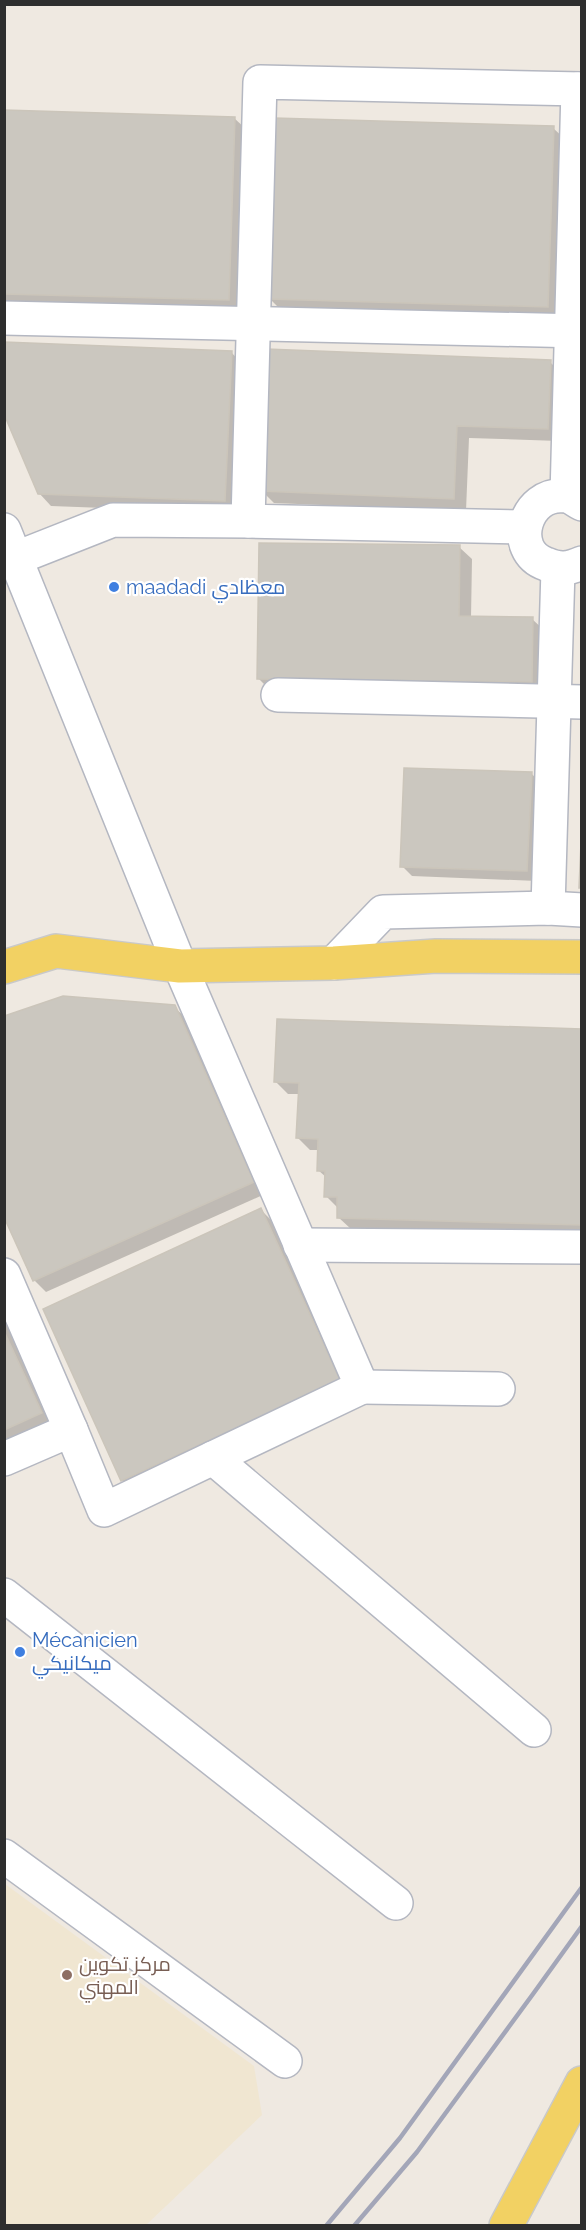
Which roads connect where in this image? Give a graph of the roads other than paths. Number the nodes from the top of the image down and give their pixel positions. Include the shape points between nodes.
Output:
1 (580, 89) edge
2 (4, 318) edge
3 (253, 323) junction
4 (576, 331) edge
5 (574, 500) edge
6 (248, 520) junction
7 (524, 527) junction
8 (9, 550) edge
9 (570, 566) edge
10 (278, 695) dead end
11 (568, 702) edge
12 (548, 908) junction
13 (582, 910) edge
14 (582, 957) edge
15 (334, 963) junction
16 (180, 966) junction
17 (4, 967) edge
18 (300, 1245) junction
19 (582, 1247) edge
20 (4, 1275) edge
21 (362, 1387) junction
22 (498, 1389) dead end
23 (71, 1430) junction
24 (213, 1458) junction
25 (4, 1459) edge
26 (4, 1595) edge
27 (534, 1730) dead end
28 (4, 1856) edge
29 (396, 1903) dead end
30 (285, 2061) dead end
31 (582, 2083) edge
32 (511, 2223) edge

1 - 3 street via 260,82
1 - 4 street
2 - 3 street
3 - 4 street
3 - 6 street
4 - 5 street
5 - 7 street via 552,496 538,503
6 - 7 street
6 - 8 street via 113,520
7 - 9 street via 527,548 537,561
8 - 16 street
9 - 11 street
10 - 11 street
11 - 12 street
12 - 13 street
12 - 15 street via 383,912
14 - 15 main road via 436,956
15 - 16 main road
16 - 17 main road via 56,951
16 - 18 street
18 - 19 street
18 - 21 street
20 - 23 street
21 - 22 street
21 - 24 street
23 - 24 street via 104,1510
23 - 25 street
24 - 27 street
26 - 29 street
28 - 30 street
31 - 32 main road

